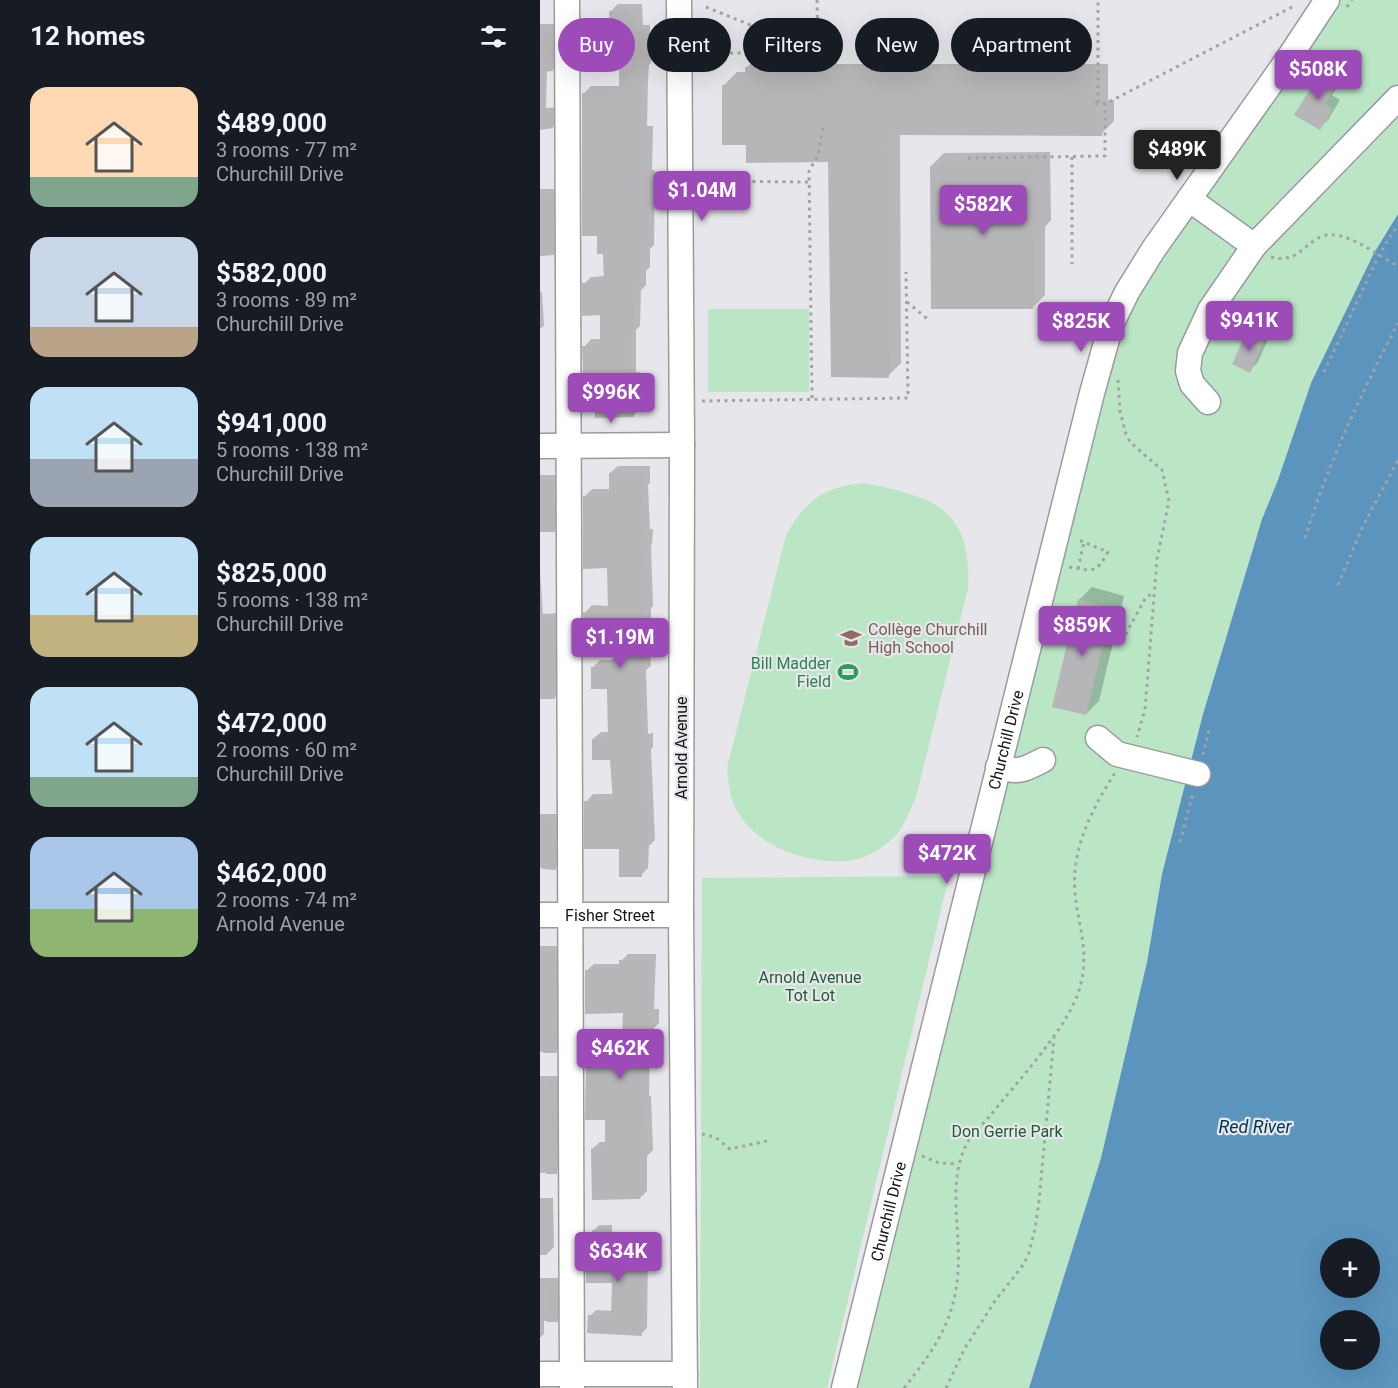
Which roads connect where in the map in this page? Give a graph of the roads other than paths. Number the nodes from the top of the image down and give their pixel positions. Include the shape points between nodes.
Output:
1 (567, 0) edge
2 (679, 0) edge
3 (1315, 3) edge
4 (1398, 98) edge
5 (1189, 199) junction
6 (1254, 246) junction
7 (1208, 402) dead end
8 (682, 445) junction
9 (540, 446) edge
10 (568, 446) junction
11 (1098, 738) dead end
12 (1043, 760) dead end
13 (998, 767) junction
14 (1198, 774) dead end
15 (540, 915) edge
16 (569, 915) junction
17 (681, 915) junction
18 (540, 1374) edge
19 (572, 1381) edge
20 (685, 1381) edge
21 (844, 1388) edge

1 - 10 street
2 - 8 street, Arnold Avenue
3 - 5 street, Churchill Drive via 1286,62
4 - 6 street
5 - 6 street
5 - 13 street, Churchill Drive via 1153,250 1111,325
6 - 7 street via 1210,310 1190,353 1188,371 1192,384
8 - 10 street
8 - 17 street, Arnold Avenue
9 - 10 street
10 - 16 street
11 - 14 street via 1117,754
12 - 13 street via 1014,771
13 - 21 street, Churchill Drive
15 - 16 street, Fisher Street
16 - 17 street, Fisher Street
16 - 19 street
17 - 20 street, Arnold Avenue
18 - 19 street
19 - 20 street

